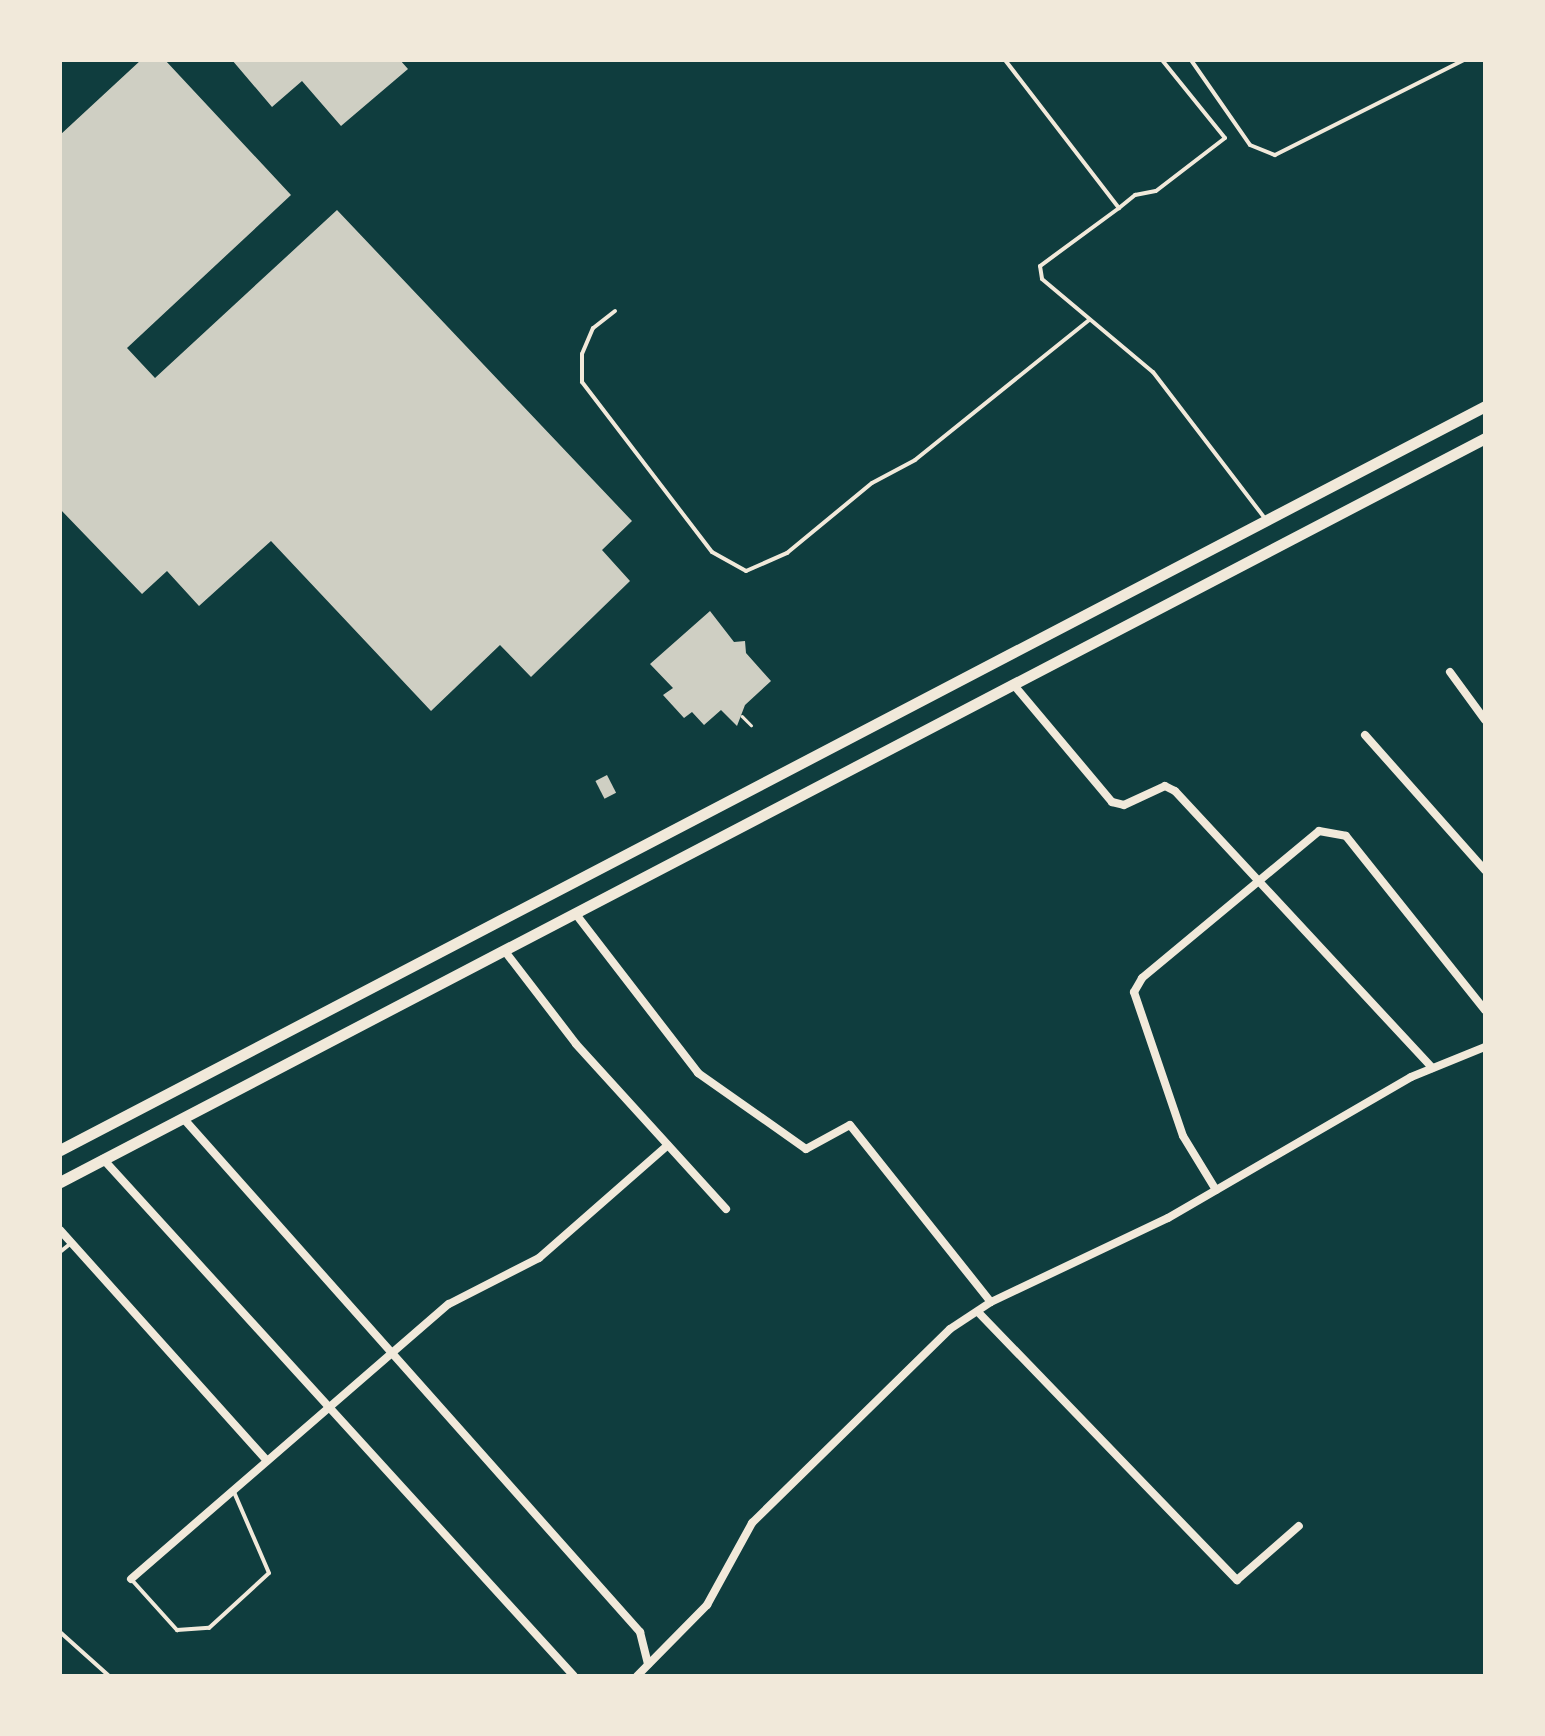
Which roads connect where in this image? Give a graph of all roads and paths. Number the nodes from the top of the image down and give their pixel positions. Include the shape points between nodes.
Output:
1 (1005, 60) edge
2 (1162, 60) edge
3 (1191, 60) edge
4 (1464, 60) edge
5 (1119, 208) junction
6 (615, 311) dead end
7 (1090, 320) junction
8 (1485, 406) edge
9 (1485, 438) edge
10 (1266, 520) junction
11 (1450, 672) dead end
12 (1013, 684) junction
13 (742, 716) dead end
14 (1485, 720) edge
15 (751, 724) dead end
16 (1365, 735) dead end
17 (1485, 870) edge
18 (1260, 879) junction
19 (575, 913) junction
20 (504, 950) junction
21 (1485, 1010) edge
22 (1485, 1047) edge
23 (1432, 1068) junction
24 (183, 1118) junction
25 (668, 1145) junction
26 (60, 1150) edge
27 (103, 1160) junction
28 (60, 1182) edge
29 (1216, 1190) junction
30 (726, 1209) dead end
31 (60, 1230) edge
32 (71, 1242) junction
33 (60, 1252) edge
34 (992, 1302) junction
35 (978, 1312) junction
36 (395, 1350) junction
37 (331, 1407) junction
38 (267, 1461) junction
39 (234, 1490) junction
40 (1299, 1526) dead end
41 (131, 1579) joint
42 (60, 1632) edge
43 (648, 1664) junction
44 (108, 1676) edge
45 (574, 1676) edge
46 (637, 1676) edge

1 - 5 lane
2 - 5 lane via 1225,138 1156,192 1134,195
3 - 4 lane via 1250,145 1275,155
5 - 7 lane via 1040,266 1042,279
6 - 7 lane via 593,328 582,354 582,382 712,552 746,571 786,553 872,483 915,460
7 - 10 lane via 1152,372
8 - 10 main road
9 - 12 main road
10 - 26 main road
11 - 14 street
12 - 18 street via 1112,802 1124,805 1164,786 1176,791
12 - 19 main road
13 - 15 path
16 - 17 street
18 - 21 street via 1319,831 1342,832
18 - 23 street
18 - 29 street via 1142,978 1134,992 1182,1136
19 - 20 main road
19 - 34 street via 698,1073 806,1150 850,1125
20 - 24 main road
20 - 25 street via 576,1044
22 - 23 street
23 - 29 street
24 - 27 main road
24 - 36 street
25 - 30 street
25 - 36 street via 539,1258 480,1284
27 - 28 main road
27 - 37 street
29 - 34 street
31 - 32 street
32 - 33 lane
32 - 38 street
34 - 35 street
35 - 40 street via 1237,1580
35 - 43 street via 922,1351 752,1523 707,1604
36 - 37 street
36 - 43 street via 640,1632
37 - 38 street
37 - 45 street
38 - 39 street
39 - 41 street
39 - 41 lane via 269,1573 210,1628 177,1630
42 - 44 lane
43 - 46 street

